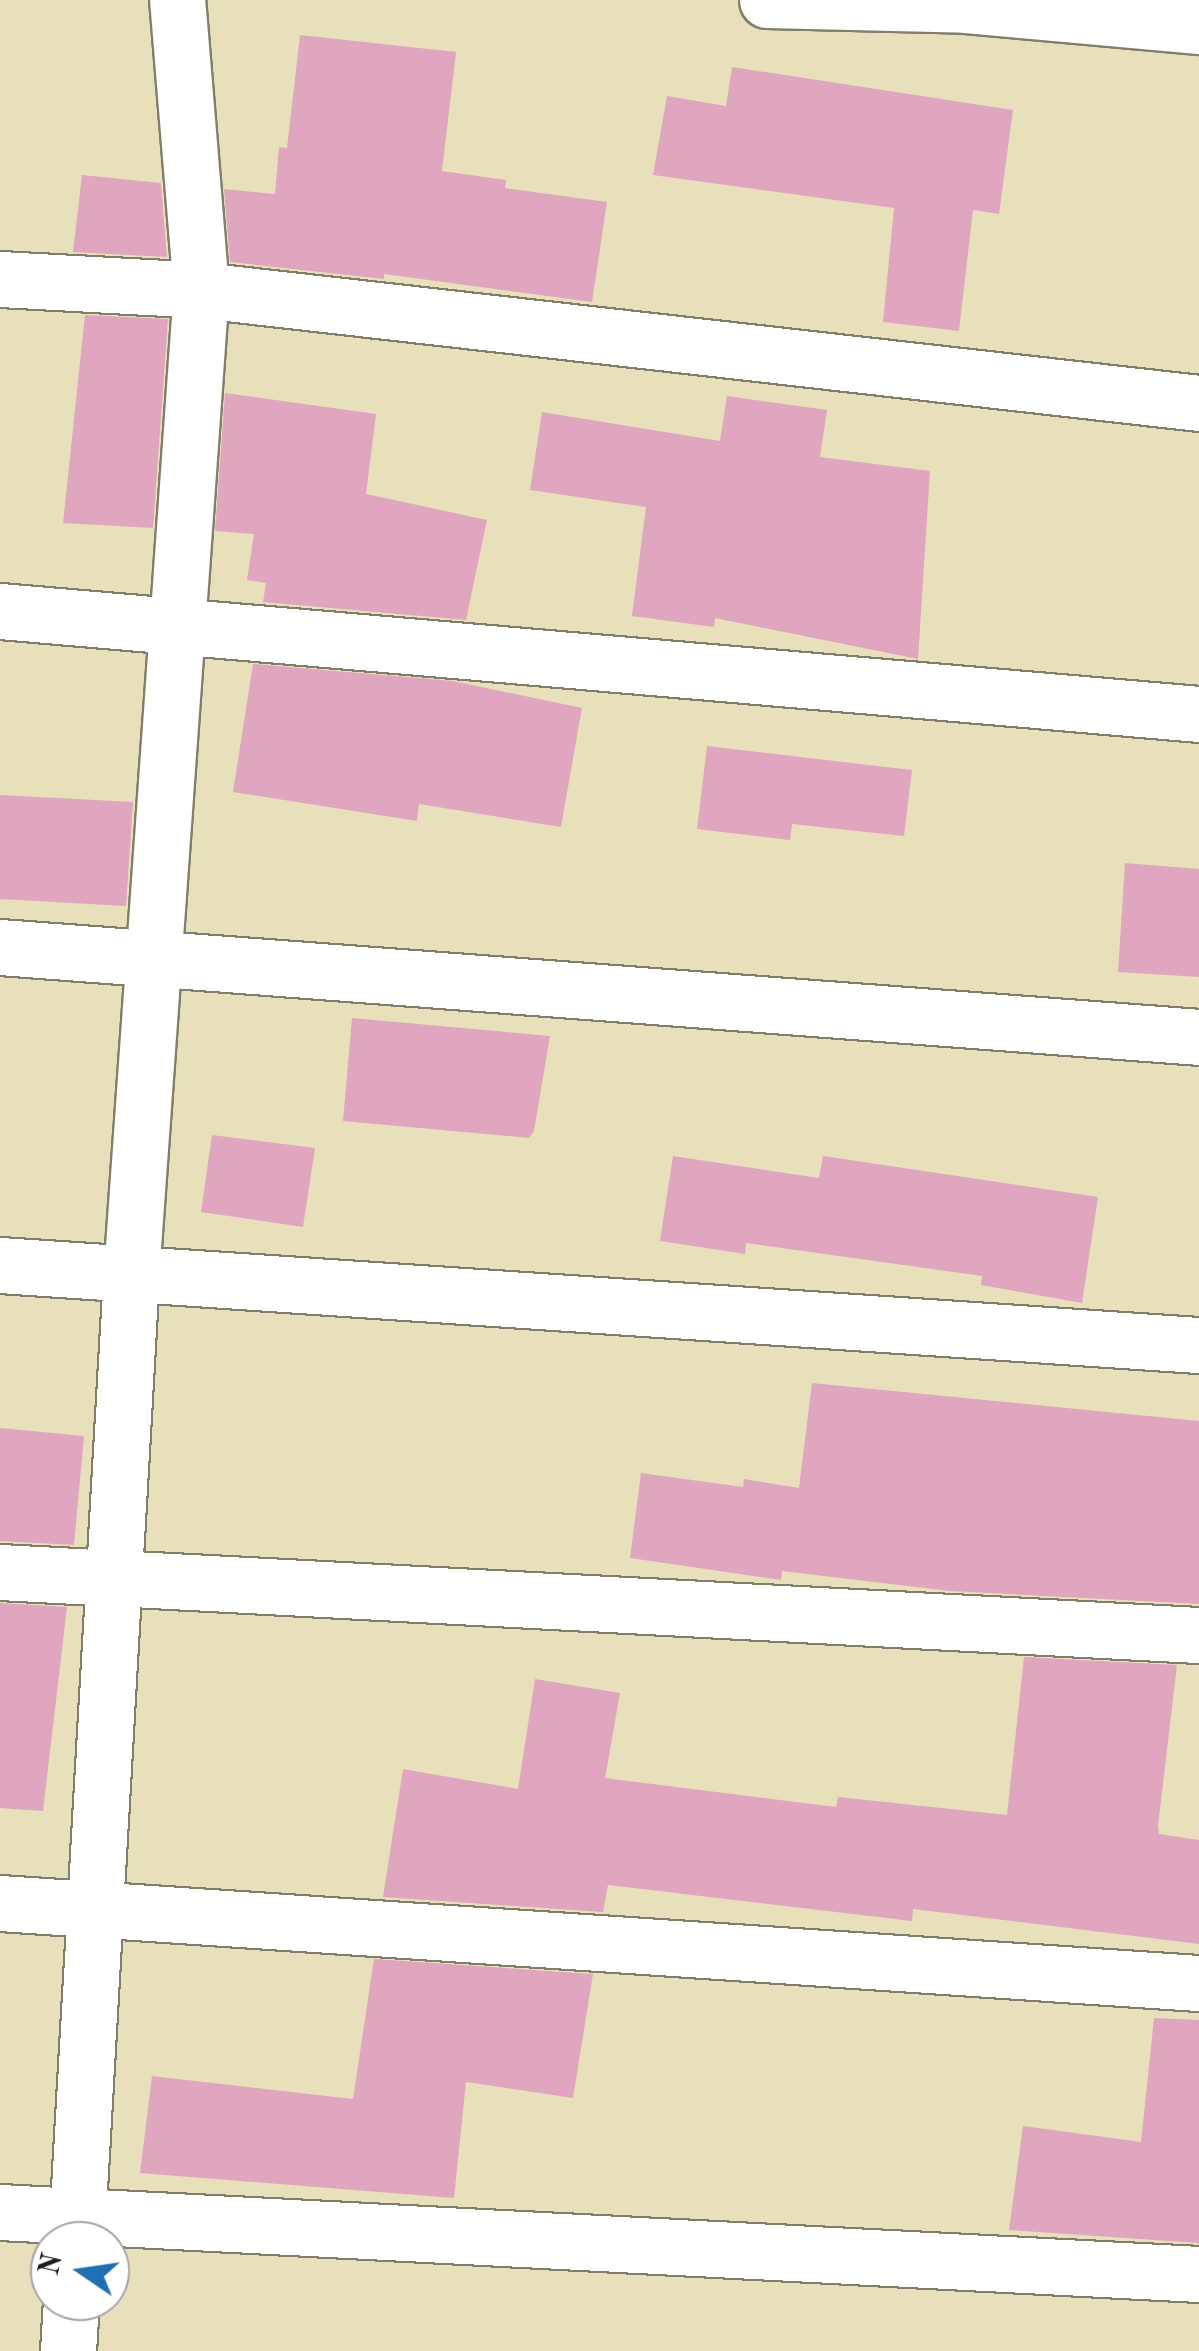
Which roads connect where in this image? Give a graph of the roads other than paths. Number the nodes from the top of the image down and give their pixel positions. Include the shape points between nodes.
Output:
1 (177, 0) edge
2 (766, 0) edge
3 (966, 2) edge
4 (1199, 26) edge
5 (0, 279) edge
6 (202, 290) junction
7 (1199, 403) edge
8 (0, 611) edge
9 (179, 626) junction
10 (1199, 714) edge
11 (0, 948) edge
12 (157, 962) junction
13 (1199, 1037) edge
14 (0, 1264) edge
15 (131, 1275) junction
16 (1199, 1345) edge
17 (0, 1572) edge
18 (117, 1582) junction
19 (1199, 1634) edge
20 (0, 1903) edge
21 (92, 1910) junction
22 (1199, 1983) edge
23 (0, 2212) edge
24 (41, 2221) edge
25 (77, 2221) edge
26 (130, 2231) edge
27 (1199, 2274) edge
28 (70, 2321) edge
29 (68, 2351) edge

1 - 6 street
2 - 3 street
3 - 4 street
5 - 6 street
6 - 7 street
6 - 9 street
8 - 9 street
9 - 10 street
9 - 12 street
11 - 12 street
12 - 13 street
12 - 15 street
14 - 15 street
15 - 16 street
15 - 18 street
17 - 18 street
18 - 19 street
18 - 21 street
20 - 21 street
21 - 22 street
21 - 25 street
23 - 24 street
26 - 27 street
28 - 29 street

